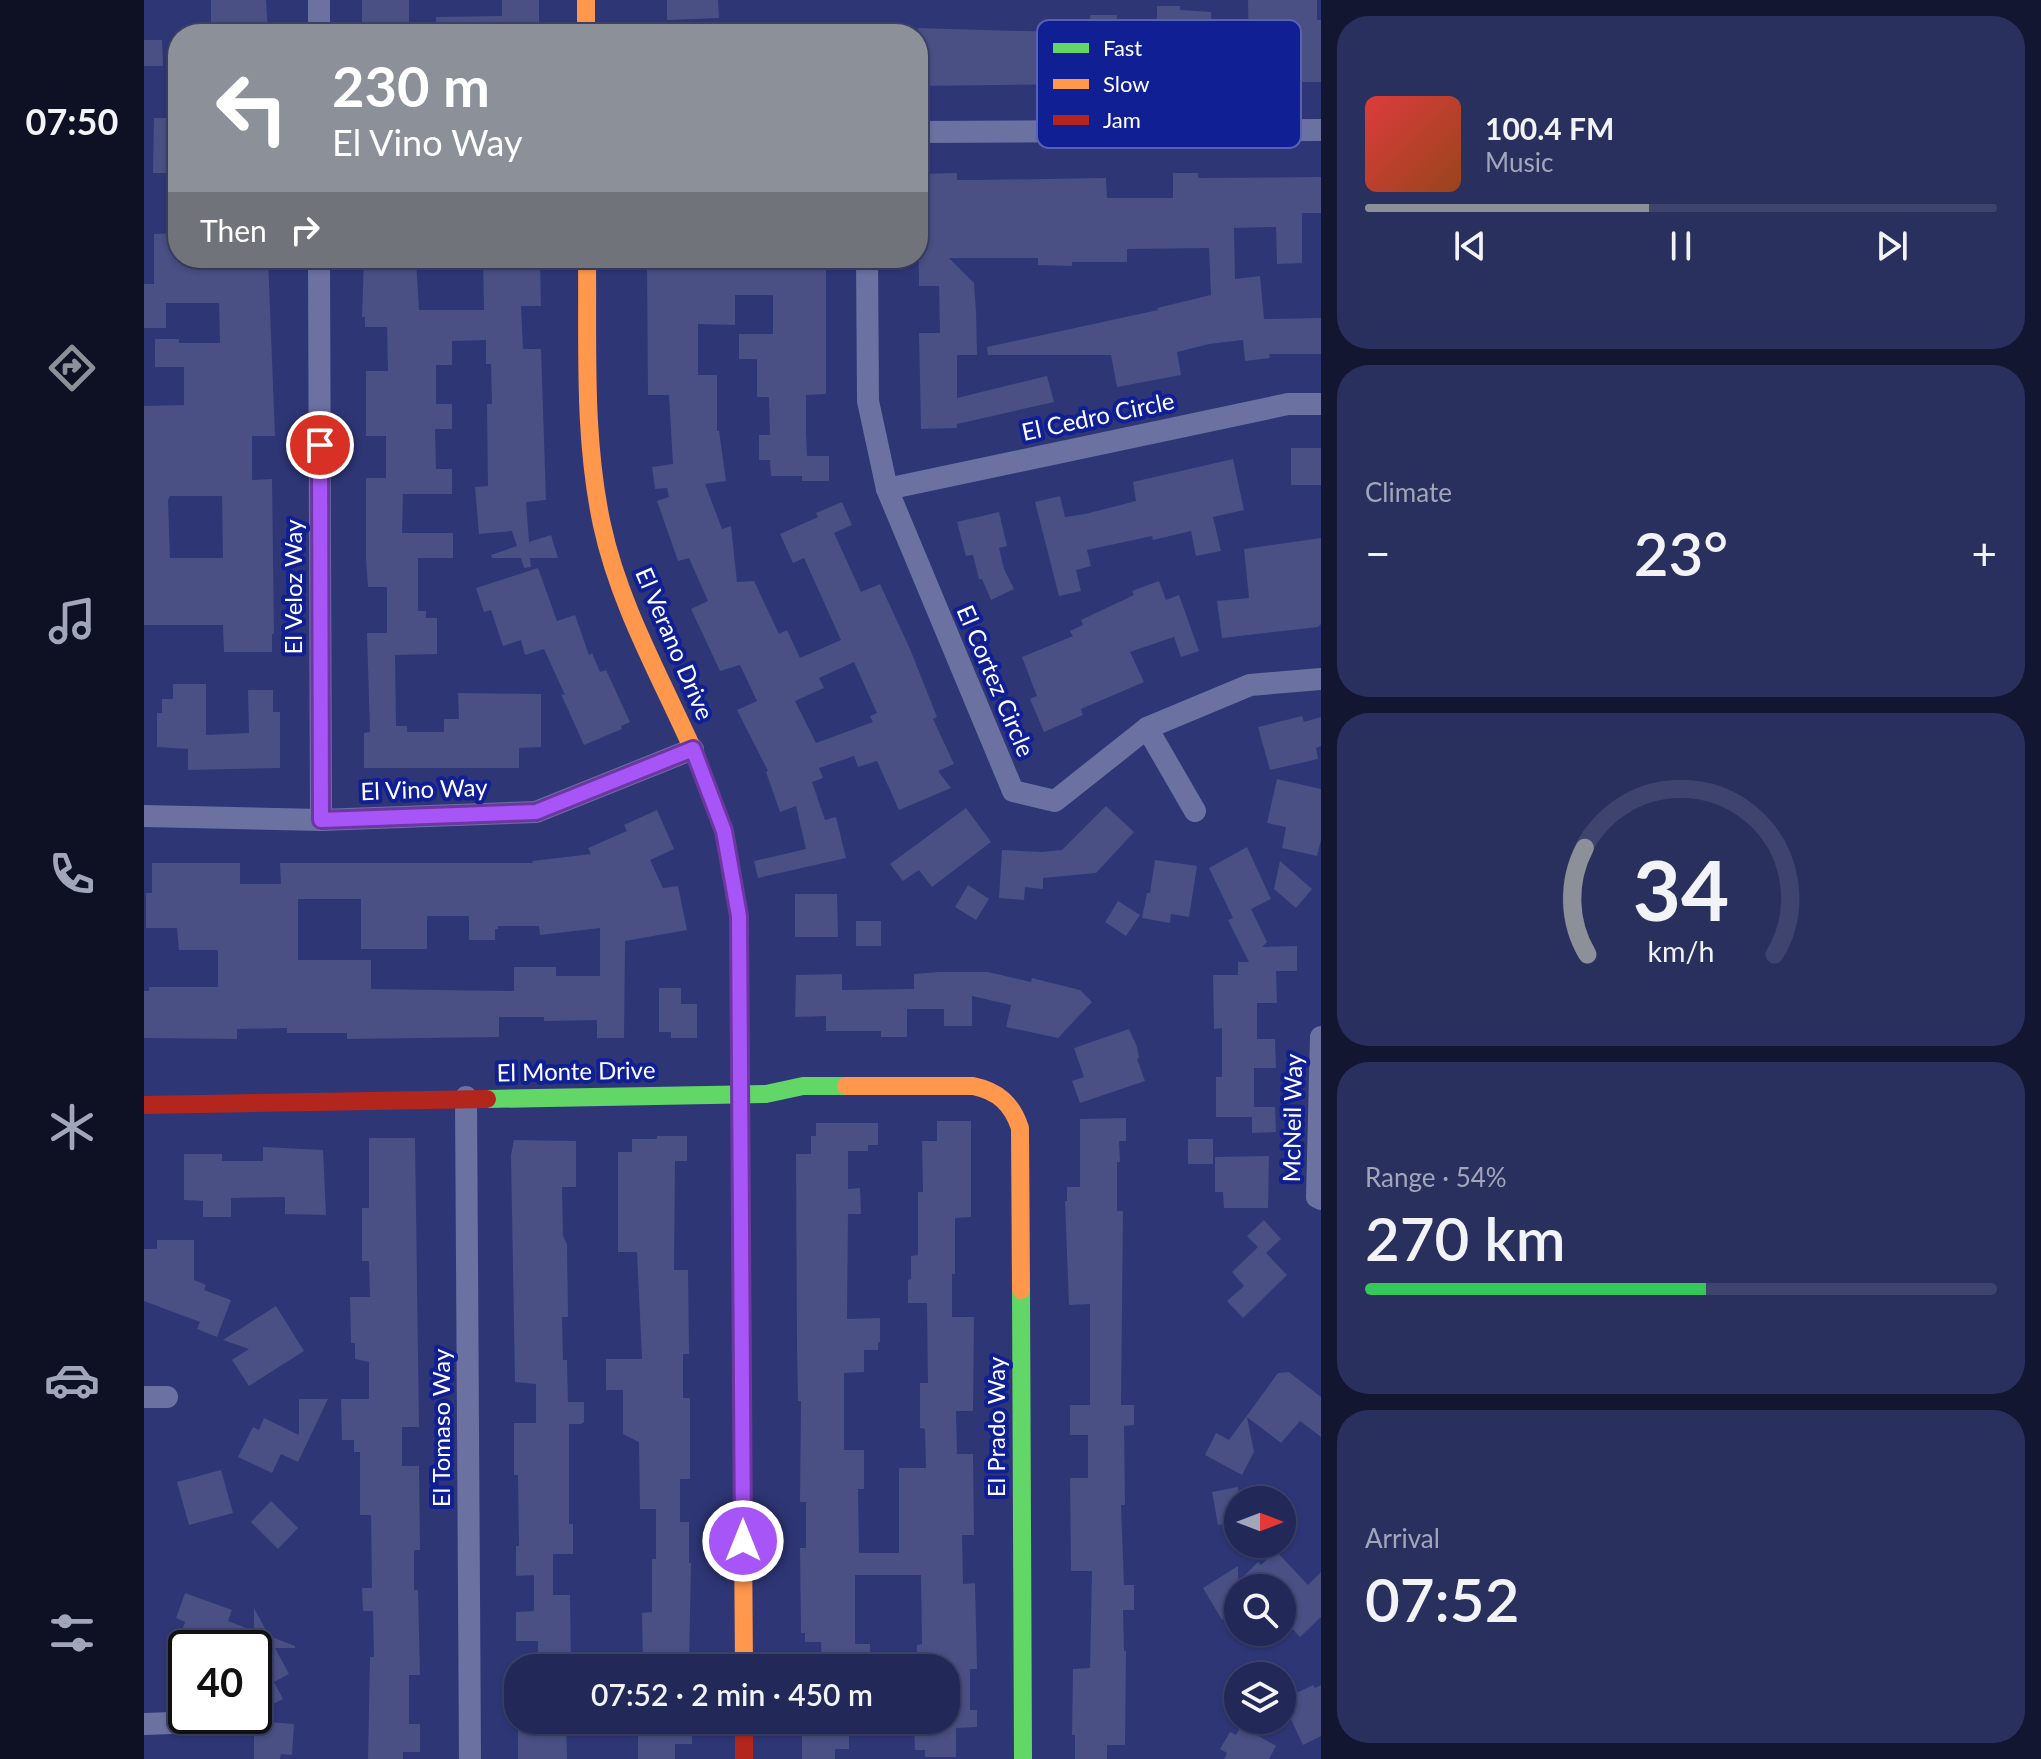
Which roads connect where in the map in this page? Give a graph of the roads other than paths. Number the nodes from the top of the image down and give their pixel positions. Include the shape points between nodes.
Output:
1 (319, 0) edge
2 (586, 0) edge
3 (319, 24) edge
4 (586, 24) edge
5 (1301, 130) edge
6 (1321, 130) edge
7 (1037, 131) edge
8 (928, 132) edge
9 (319, 268) edge
10 (587, 268) edge
11 (867, 268) edge
12 (1321, 404) edge
13 (887, 489) junction
14 (1321, 679) edge
15 (1147, 728) junction
16 (693, 749) junction
17 (1195, 811) dead end
18 (144, 816) edge
19 (321, 820) junction
20 (1321, 1037) edge
21 (741, 1094) junction
22 (1011, 1094) joint
23 (466, 1097) junction
24 (144, 1105) edge
25 (1321, 1199) edge
26 (744, 1654) edge
27 (168, 1723) edge
28 (144, 1724) edge
29 (744, 1734) edge
30 (470, 1759) edge
31 (744, 1759) edge
32 (1023, 1759) edge

1 - 3 street
2 - 4 street
5 - 6 street
7 - 8 street
9 - 19 street, El Veloz Way
10 - 16 street, El Verano Drive via 589,444 602,525 622,594
11 - 13 street, El Cortez Circle via 868,401
12 - 13 street, El Cedro Circle via 1288,404
13 - 15 street, El Cortez Circle via 1013,791 1055,801
14 - 15 street, El Cortez Circle via 1250,685
15 - 17 street
16 - 19 street, El Vino Way via 536,812
16 - 21 street, El Verano Drive via 724,831 739,916
18 - 19 street, El Vino Way
20 - 25 street, McNeil Way
21 - 22 street, El Monte Drive via 803,1086 973,1086
21 - 23 street, El Monte Drive
21 - 26 street, El Verano Drive
22 - 32 street, El Prado Way via 1020,1128
23 - 24 street, El Monte Drive
23 - 30 street, El Tomaso Way
27 - 28 street
29 - 31 street

